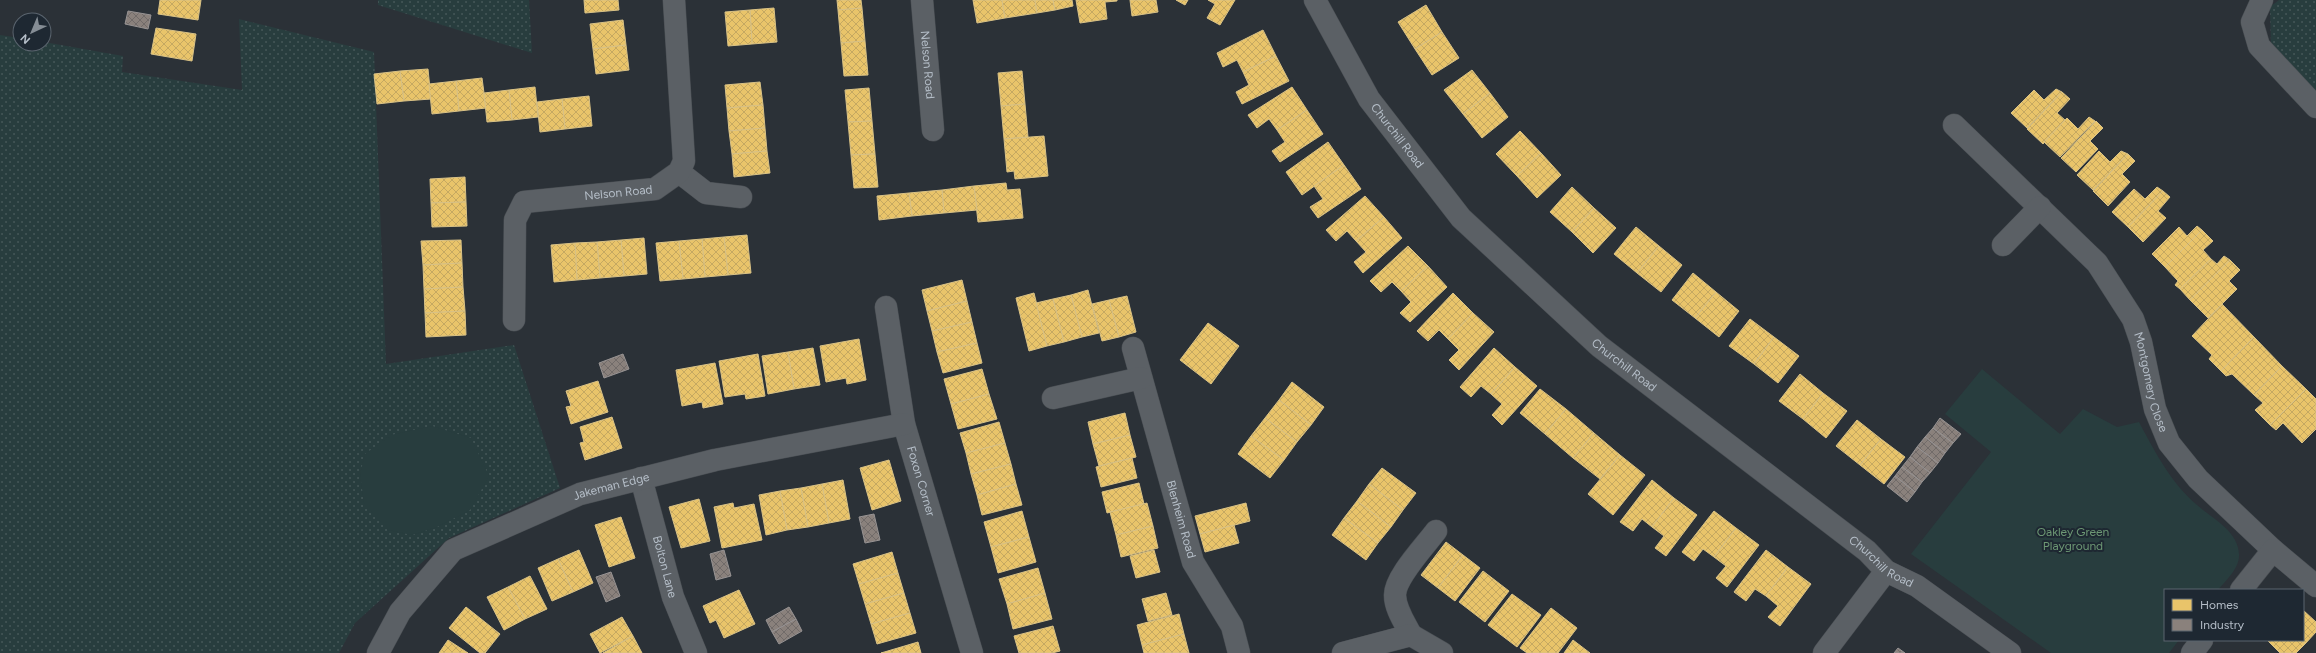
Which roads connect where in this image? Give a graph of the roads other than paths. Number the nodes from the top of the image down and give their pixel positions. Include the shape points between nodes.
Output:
1 (674, 0) edge
2 (922, 0) edge
3 (1315, 0) edge
4 (2262, 0) edge
5 (2316, 107) edge
6 (1954, 124) dead end
7 (933, 130) dead end
8 (679, 172) junction
9 (741, 197) dead end
10 (2040, 207) junction
11 (2003, 245) dead end
12 (886, 307) dead end
13 (514, 320) dead end
14 (1133, 348) dead end
15 (1141, 378) junction
16 (1053, 398) dead end
17 (904, 424) junction
18 (641, 478) junction
19 (1436, 531) dead end
20 (2273, 550) junction
21 (1886, 571) junction
22 (2316, 586) edge
23 (2242, 589) edge
24 (1411, 635) junction
25 (2201, 641) edge
26 (378, 653) edge
27 (696, 653) edge
28 (972, 653) edge
29 (1239, 653) edge
30 (1343, 653) edge
31 (1442, 653) edge
32 (1824, 653) edge
33 (2010, 653) edge
34 (2192, 653) edge

1 - 8 street via 684,161
2 - 7 street, Nelson Road
3 - 21 street, Churchill Road via 1369,99 1461,218 1599,346 1867,551
4 - 5 street via 2252,22 2259,46
6 - 10 street, Montgomery Close
8 - 9 street via 706,193
8 - 13 street, Nelson Road via 655,189 524,202 515,220
10 - 11 street
10 - 20 street, Montgomery Close via 2097,263 2133,319 2141,342 2155,409 2169,443 2198,479
12 - 17 street, Foxon Corner
14 - 15 street, Blenheim Road
15 - 16 street
15 - 29 street, Blenheim Road via 1193,562 1232,626
17 - 18 street, Jakeman Edge via 715,460
17 - 28 street, Foxon Corner
18 - 26 street, Jakeman Edge via 580,494 453,550 400,612
18 - 27 street, Bolton Lane via 673,597
19 - 24 street via 1397,583 1395,596
20 - 22 street, Montgomery Close
20 - 23 street
21 - 32 street
21 - 33 street, Churchill Road via 1917,586
24 - 30 street
24 - 31 street
25 - 34 street

